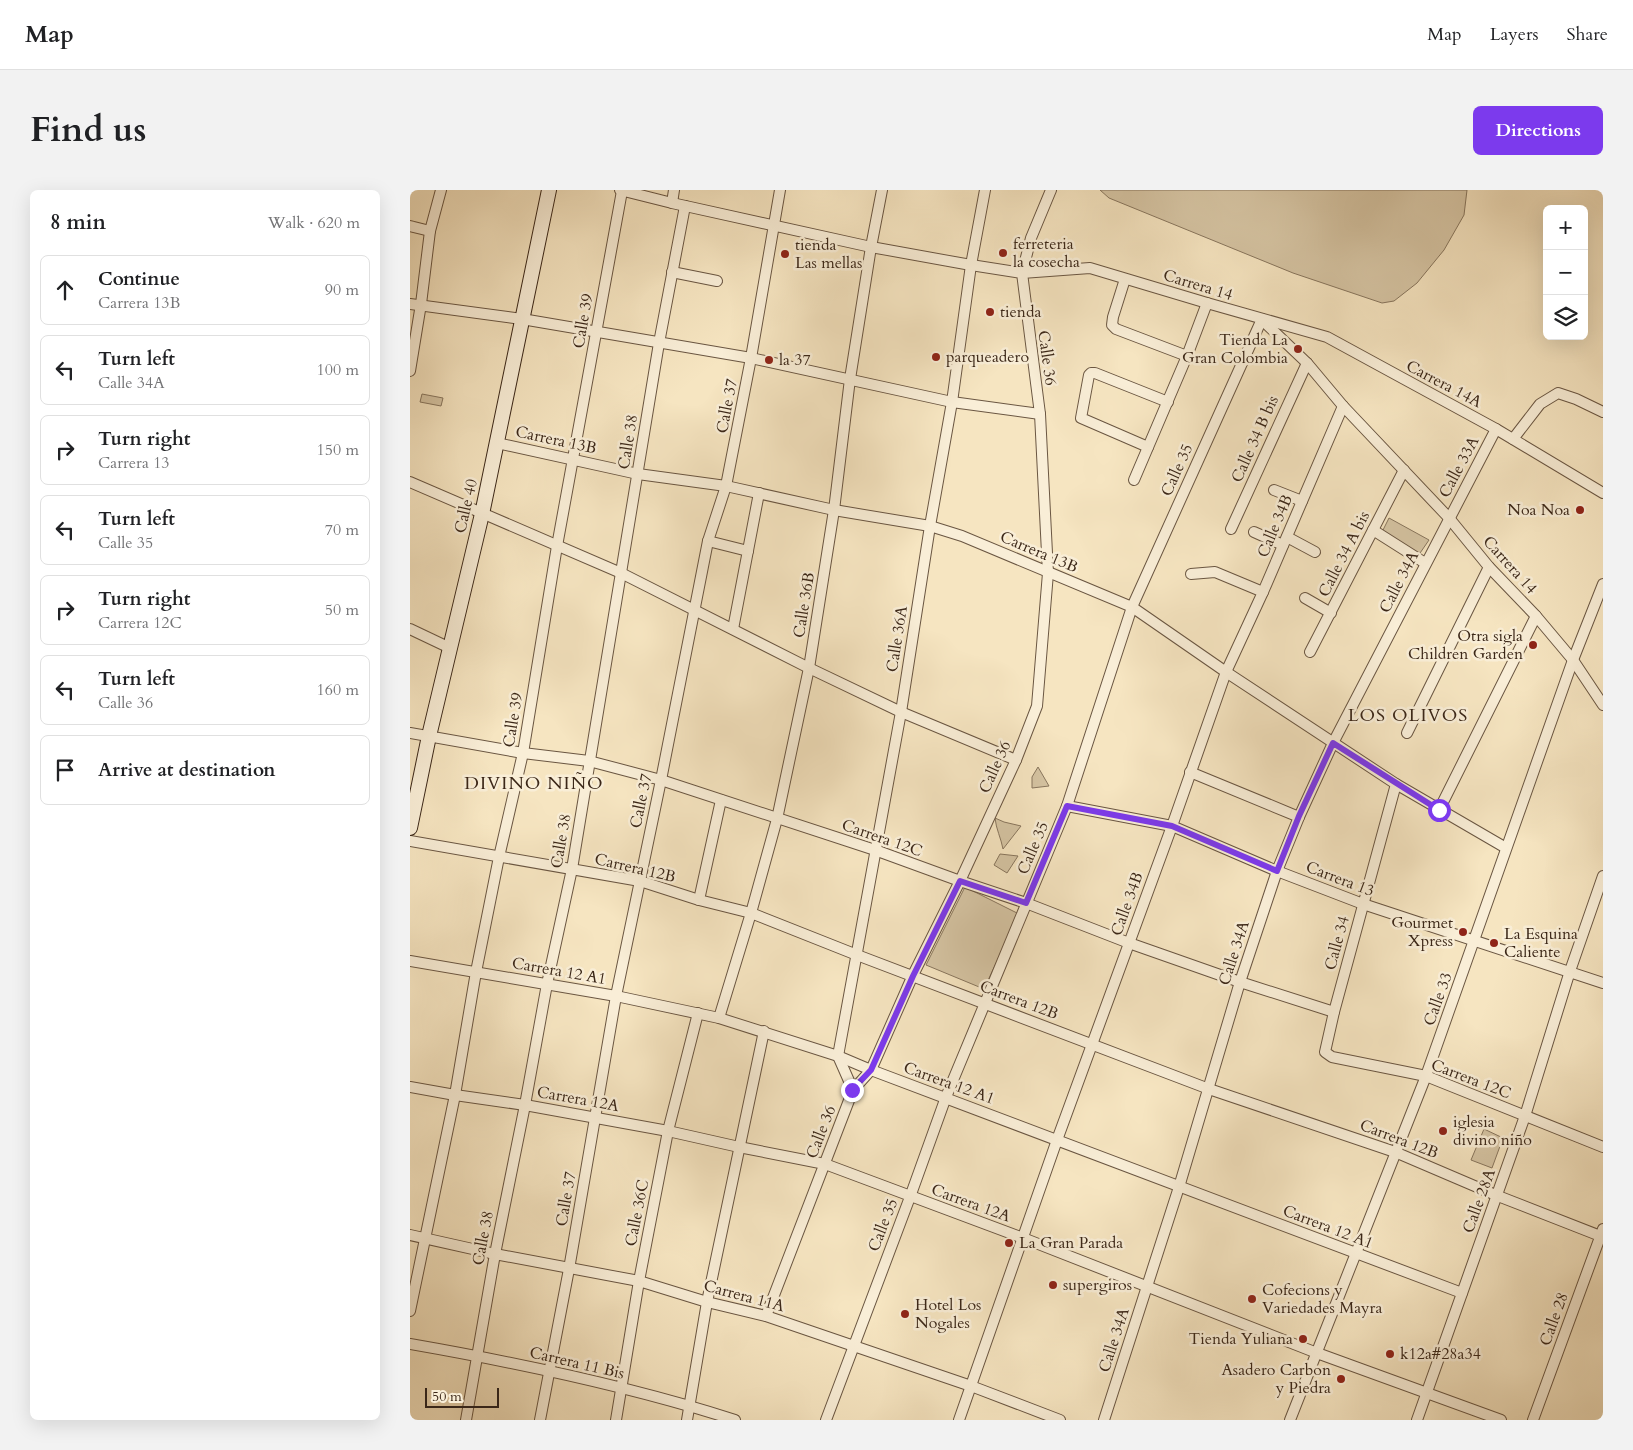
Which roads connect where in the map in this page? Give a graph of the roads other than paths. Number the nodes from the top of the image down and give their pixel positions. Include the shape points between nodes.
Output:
1 (441, 190) edge
2 (549, 190) edge
3 (621, 190) edge
4 (674, 190) edge
5 (780, 190) edge
6 (882, 190) edge
7 (985, 190) edge
8 (1051, 190) edge
9 (672, 204) junction
10 (685, 206) junction
11 (410, 226) edge
12 (773, 226) junction
13 (430, 231) junction
14 (871, 247) junction
15 (971, 265) junction
16 (672, 272) junction
17 (1022, 273) junction
18 (1126, 279) junction
19 (717, 281) dead end
20 (1207, 303) junction
21 (415, 304) edge
22 (522, 319) junction
23 (1262, 319) junction
24 (597, 332) junction
25 (659, 343) junction
26 (412, 350) edge
27 (1187, 356) junction
28 (751, 358) junction
29 (1307, 363) junction
30 (410, 371) edge
31 (850, 379) junction
32 (952, 402) junction
33 (1168, 402) junction
34 (1343, 406) junction
35 (1603, 412) edge
36 (1040, 414) junction
37 (1496, 429) junction
38 (1513, 439) junction
39 (497, 443) junction
40 (1148, 447) junction
41 (572, 459) junction
42 (1404, 470) junction
43 (638, 474) junction
44 (1134, 480) dead end
45 (410, 482) edge
46 (726, 486) junction
47 (1274, 490) dead end
48 (759, 493) junction
49 (1603, 493) edge
50 (1302, 501) junction
51 (834, 510) junction
52 (482, 514) junction
53 (1449, 518) junction
54 (930, 526) junction
55 (1231, 529) dead end
56 (1373, 530) junction
57 (1254, 532) dead end
58 (708, 541) junction
59 (1285, 541) junction
60 (557, 546) junction
61 (748, 551) junction
62 (1315, 552) dead end
63 (1425, 563) junction
64 (1489, 567) junction
65 (620, 573) junction
66 (1048, 573) junction
67 (1191, 574) dead end
68 (1603, 584) edge
69 (1263, 592) junction
70 (1305, 598) dead end
71 (1132, 608) junction
72 (695, 610) junction
73 (1331, 612) junction
74 (1536, 616) junction
75 (410, 629) edge
76 (733, 629) junction
77 (450, 648) junction
78 (1310, 652) dead end
79 (1573, 660) junction
80 (809, 668) junction
81 (1226, 672) junction
82 (1603, 705) edge
83 (901, 712) junction
84 (410, 733) edge
85 (1407, 733) dead end
86 (429, 736) junction
87 (1333, 743) junction
88 (523, 752) junction
89 (1016, 760) junction
90 (589, 761) junction
91 (1190, 772) junction
92 (661, 780) junction
93 (1396, 784) junction
94 (721, 800) junction
95 (1067, 806) junction
96 (1439, 810) junction
97 (1299, 816) junction
98 (777, 819) junction
99 (1172, 826) junction
100 (410, 828) edge
101 (410, 841) edge
102 (1506, 848) junction
103 (875, 850) junction
104 (500, 857) junction
105 (572, 869) junction
106 (1277, 871) junction
107 (1603, 876) edge
108 (640, 881) junction
109 (960, 881) junction
110 (699, 900) junction
111 (1026, 903) junction
112 (1363, 904) junction
113 (751, 913) junction
114 (1474, 941) junction
115 (1129, 943) junction
116 (857, 955) junction
117 (410, 961) edge
118 (1570, 971) junction
119 (476, 972) junction
120 (913, 976) junction
121 (1240, 982) junction
122 (1603, 983) edge
123 (546, 984) junction
124 (616, 996) junction
125 (984, 1003) junction
126 (1334, 1012) junction
127 (698, 1014) junction
128 (719, 1018) junction
129 (764, 1031) junction
130 (1091, 1044) junction
131 (1325, 1052) joint
132 (838, 1056) junction
133 (871, 1070) junction
134 (1426, 1076) junction
135 (410, 1086) edge
136 (1209, 1088) junction
137 (852, 1090) junction
138 (455, 1095) junction
139 (946, 1098) junction
140 (526, 1105) junction
141 (1525, 1116) junction
142 (596, 1117) junction
143 (668, 1131) junction
144 (1057, 1140) junction
145 (739, 1147) junction
146 (1603, 1147) edge
147 (1395, 1152) junction
148 (825, 1164) junction
149 (1179, 1187) junction
150 (1498, 1196) junction
151 (910, 1197) junction
152 (1602, 1234) edge
153 (410, 1235) edge
154 (424, 1238) junction
155 (1023, 1238) junction
156 (495, 1254) junction
157 (1356, 1254) junction
158 (569, 1269) junction
159 (639, 1282) junction
160 (1146, 1286) junction
161 (1462, 1293) junction
162 (707, 1302) junction
163 (410, 1311) edge
164 (766, 1316) junction
165 (410, 1344) edge
166 (854, 1345) junction
167 (1317, 1353) junction
168 (477, 1356) junction
169 (549, 1372) junction
170 (971, 1386) junction
171 (622, 1388) junction
172 (1427, 1393) junction
173 (690, 1406) junction
174 (730, 1419) edge
175 (466, 1420) edge
176 (540, 1420) edge
177 (616, 1420) edge
178 (687, 1420) edge
179 (826, 1420) edge
180 (959, 1420) edge
181 (1060, 1420) edge
182 (1104, 1420) edge
183 (1290, 1420) edge
184 (1417, 1420) edge
185 (1501, 1420) edge
186 (1533, 1420) edge

1 - 13 street
2 - 22 street, Calle 40
3 - 9 street, Carrera 14
3 - 24 street, Calle 39
4 - 9 street
5 - 12 street, Calle 37
6 - 14 street, Calle 36B
7 - 15 street, Calle 36A
8 - 17 street, Calle 36 via 1031,238
9 - 10 street, Carrera 14
10 - 12 street, Carrera 14
10 - 16 street, Calle 38
11 - 13 street
12 - 14 street, Carrera 14
12 - 28 street, Calle 37
13 - 21 street
14 - 15 street, Carrera 14
14 - 31 street, Calle 36B
15 - 17 street, Carrera 14
15 - 32 street, Calle 36A
16 - 19 street
16 - 25 street, Calle 38
17 - 18 street, Carrera 14 via 1090,268
17 - 36 street, Calle 36
18 - 20 street, Carrera 14
18 - 27 street via 1112,325
20 - 23 street, Carrera 14
20 - 27 street
21 - 22 street
21 - 26 street
22 - 24 street
22 - 39 street, Calle 40
23 - 29 street, Carrera 14
23 - 37 street, Carrera 14A via 1327,337
23 - 71 street, Calle 35
24 - 25 street
24 - 41 street, Calle 39
25 - 28 street
25 - 43 street, Calle 38
26 - 30 street
27 - 33 street
28 - 31 street
28 - 46 street, Calle 37
29 - 34 street, Carrera 14
29 - 55 street, Calle 34 B bis
31 - 32 street
31 - 51 street, Calle 36B
32 - 36 street
32 - 54 street, Calle 36A
33 - 40 street
33 - 40 street via 1095,373 1089,375 1081,418
34 - 42 street, Carrera 14
34 - 50 street, Calle 34B
35 - 38 street via 1558,393 1540,404
36 - 66 street, Calle 36
37 - 38 street, Carrera 14A
37 - 53 street, Calle 33A
38 - 49 street, Carrera 14A
39 - 41 street, Carrera 13B
39 - 52 street, Calle 40
40 - 44 street
41 - 43 street, Carrera 13B
41 - 60 street, Calle 39
42 - 53 street, Carrera 14
42 - 56 street, Calle 34 A bis
43 - 46 street, Carrera 13B
43 - 65 street, Calle 38
45 - 52 street
46 - 48 street, Carrera 13B
46 - 58 street, Calle 37
47 - 50 street
48 - 51 street, Carrera 13B
48 - 61 street
50 - 59 street, Calle 34B
51 - 54 street, Carrera 13B
51 - 80 street, Calle 36B
52 - 60 street
52 - 77 street, Calle 40
53 - 63 street, Calle 34A
53 - 64 street, Carrera 14
54 - 66 street, Carrera 13B via 962,536
54 - 83 street, Calle 36A
56 - 63 street
56 - 73 street, Calle 34 A bis
57 - 59 street
58 - 61 street
58 - 72 street, Calle 37
59 - 62 street
59 - 69 street, Calle 34B
60 - 65 street
60 - 88 street, Calle 39
61 - 76 street
63 - 87 street, Calle 34A
64 - 74 street, Carrera 14
64 - 85 street
65 - 72 street
65 - 90 street, Calle 38
66 - 71 street, Carrera 13B
66 - 89 street, Calle 36 via 1037,706
67 - 69 street via 1215,572
68 - 79 street, Calle 33
69 - 81 street, Calle 34B
70 - 73 street
71 - 81 street, Carrera 13B
71 - 95 street, Calle 35
72 - 76 street
72 - 92 street, Calle 37
73 - 78 street, Calle 34 A bis
74 - 79 street, Carrera 14
74 - 96 street
75 - 77 street
76 - 80 street
77 - 86 street, Calle 40
79 - 82 street, Carrera 14
79 - 102 street, Calle 33
80 - 83 street
80 - 98 street, Calle 36B
81 - 87 street, Carrera 13B
81 - 91 street, Calle 34B
83 - 89 street
83 - 103 street, Calle 36A
84 - 86 street, Carrera 12C
86 - 88 street, Carrera 12C
86 - 100 street, Calle 40
87 - 93 street, Carrera 13B
87 - 97 street, Calle 34A
88 - 90 street, Carrera 12C
88 - 104 street, Calle 39
89 - 109 street, Calle 36
90 - 92 street, Carrera 12C
90 - 105 street, Calle 38
91 - 97 street
91 - 99 street, Calle 34B
92 - 94 street, Carrera 12C
92 - 108 street, Calle 37
93 - 96 street, Carrera 13B
93 - 112 street, Calle 34
94 - 98 street, Carrera 12C
94 - 110 street
95 - 99 street, Carrera 13
95 - 111 street, Calle 35
96 - 102 street, Carrera 13B
97 - 106 street, Calle 34A
98 - 103 street, Carrera 12C
98 - 113 street, Calle 36B
99 - 106 street, Carrera 13
99 - 115 street, Calle 34B
101 - 104 street, Carrera 12B
102 - 114 street, Calle 33
103 - 109 street, Carrera 12C
103 - 116 street, Calle 36A
104 - 105 street, Carrera 12B
104 - 119 street, Calle 39
105 - 108 street, Carrera 12B
105 - 123 street, Calle 38
106 - 112 street, Carrera 13
106 - 121 street, Calle 34A
107 - 118 street, Calle 28A
108 - 110 street, Carrera 12B
108 - 124 street, Calle 37
109 - 111 street, Carrera 12C
109 - 120 street, Calle 36
110 - 113 street, Carrera 12B
111 - 115 street, Carrera 12C
111 - 125 street, Calle 35
112 - 114 street, Carrera 13
112 - 126 street, Calle 34
113 - 116 street, Carrera 12B
113 - 128 street, Calle 36B
114 - 118 street, Carrera 13
114 - 134 street, Calle 33
115 - 121 street, Carrera 12C
115 - 130 street, Calle 34B
116 - 120 street, Carrera 12B
116 - 132 street, Calle 36A
117 - 119 street, Carrera 12 A1
118 - 122 street, Carrera 13
118 - 141 street, Calle 28A
119 - 123 street, Carrera 12 A1
119 - 138 street, Calle 39
120 - 125 street, Carrera 12B
120 - 133 street, Calle 36
121 - 126 street, Carrera 12C
121 - 136 street, Calle 34A
123 - 124 street, Carrera 12 A1
123 - 140 street, Calle 38
124 - 127 street, Carrera 12 A1
124 - 142 street, Calle 37
125 - 130 street, Carrera 12B
125 - 139 street, Calle 35
126 - 131 street, Calle 34
127 - 128 street, Carrera 12 A1
127 - 143 street, Calle 36C
128 - 129 street, Carrera 12 A1
129 - 132 street, Carrera 12 A1
129 - 145 street
130 - 136 street, Carrera 12B
130 - 144 street, Calle 34B
131 - 134 street, Carrera 12C via 1332,1057
132 - 133 street, Carrera 12 A1
132 - 137 street
133 - 137 street, Calle 36
133 - 139 street, Carrera 12 A1
134 - 141 street, Carrera 12C
134 - 147 street, Calle 33
135 - 138 street, Carrera 12A
136 - 147 street, Carrera 12B
136 - 149 street, Calle 34A
137 - 148 street, Calle 36
138 - 140 street, Carrera 12A
138 - 154 street, Calle 39
139 - 144 street, Carrera 12 A1
139 - 151 street, Calle 35
140 - 142 street, Carrera 12A
140 - 156 street, Calle 38
141 - 146 street, Carrera 12C
141 - 150 street, Calle 28A
142 - 143 street, Carrera 12A
142 - 158 street, Calle 37
143 - 145 street, Carrera 12A
143 - 159 street, Calle 36C
144 - 149 street, Carrera 12 A1
144 - 155 street, Calle 34B
145 - 148 street, Carrera 12A
145 - 162 street
147 - 150 street, Carrera 12B
147 - 157 street, Calle 33
148 - 151 street, Carrera 12A
148 - 164 street, Calle 36
149 - 157 street, Carrera 12 A1
149 - 160 street, Calle 34A
150 - 152 street, Carrera 12B
150 - 161 street, Calle 28A
151 - 155 street, Carrera 12A
151 - 166 street, Calle 35
152 - 186 street, Calle 28
153 - 154 street, Carrera 11A
154 - 156 street, Carrera 11A
154 - 163 street, Calle 39
155 - 160 street, Carrera 12A
155 - 170 street, Calle 34B
156 - 158 street, Carrera 11A
156 - 168 street, Calle 38
157 - 161 street, Carrera 12 A1
157 - 167 street, Calle 33
158 - 159 street, Carrera 11A
158 - 169 street, Calle 37
159 - 162 street, Carrera 11A
159 - 171 street, Calle 36C
160 - 167 street, Carrera 12A
160 - 182 street, Calle 34A
161 - 172 street, Calle 28A
162 - 164 street, Carrera 11A
162 - 173 street
164 - 166 street, Carrera 11A
165 - 168 street, Carrera 11 Bis
166 - 170 street, Carrera 11A
166 - 179 street, Calle 35
167 - 172 street, Carrera 12A
167 - 183 street, Calle 33
168 - 169 street, Carrera 11 Bis
168 - 175 street, Calle 38
169 - 171 street, Carrera 11 Bis
169 - 176 street, Calle 37
170 - 180 street, Calle 34B
170 - 181 street, Carrera 11A
171 - 173 street, Carrera 11 Bis
171 - 177 street, Calle 36C
172 - 184 street, Calle 28A
172 - 185 street, Carrera 12A
173 - 174 street, Carrera 11 Bis
173 - 178 street

